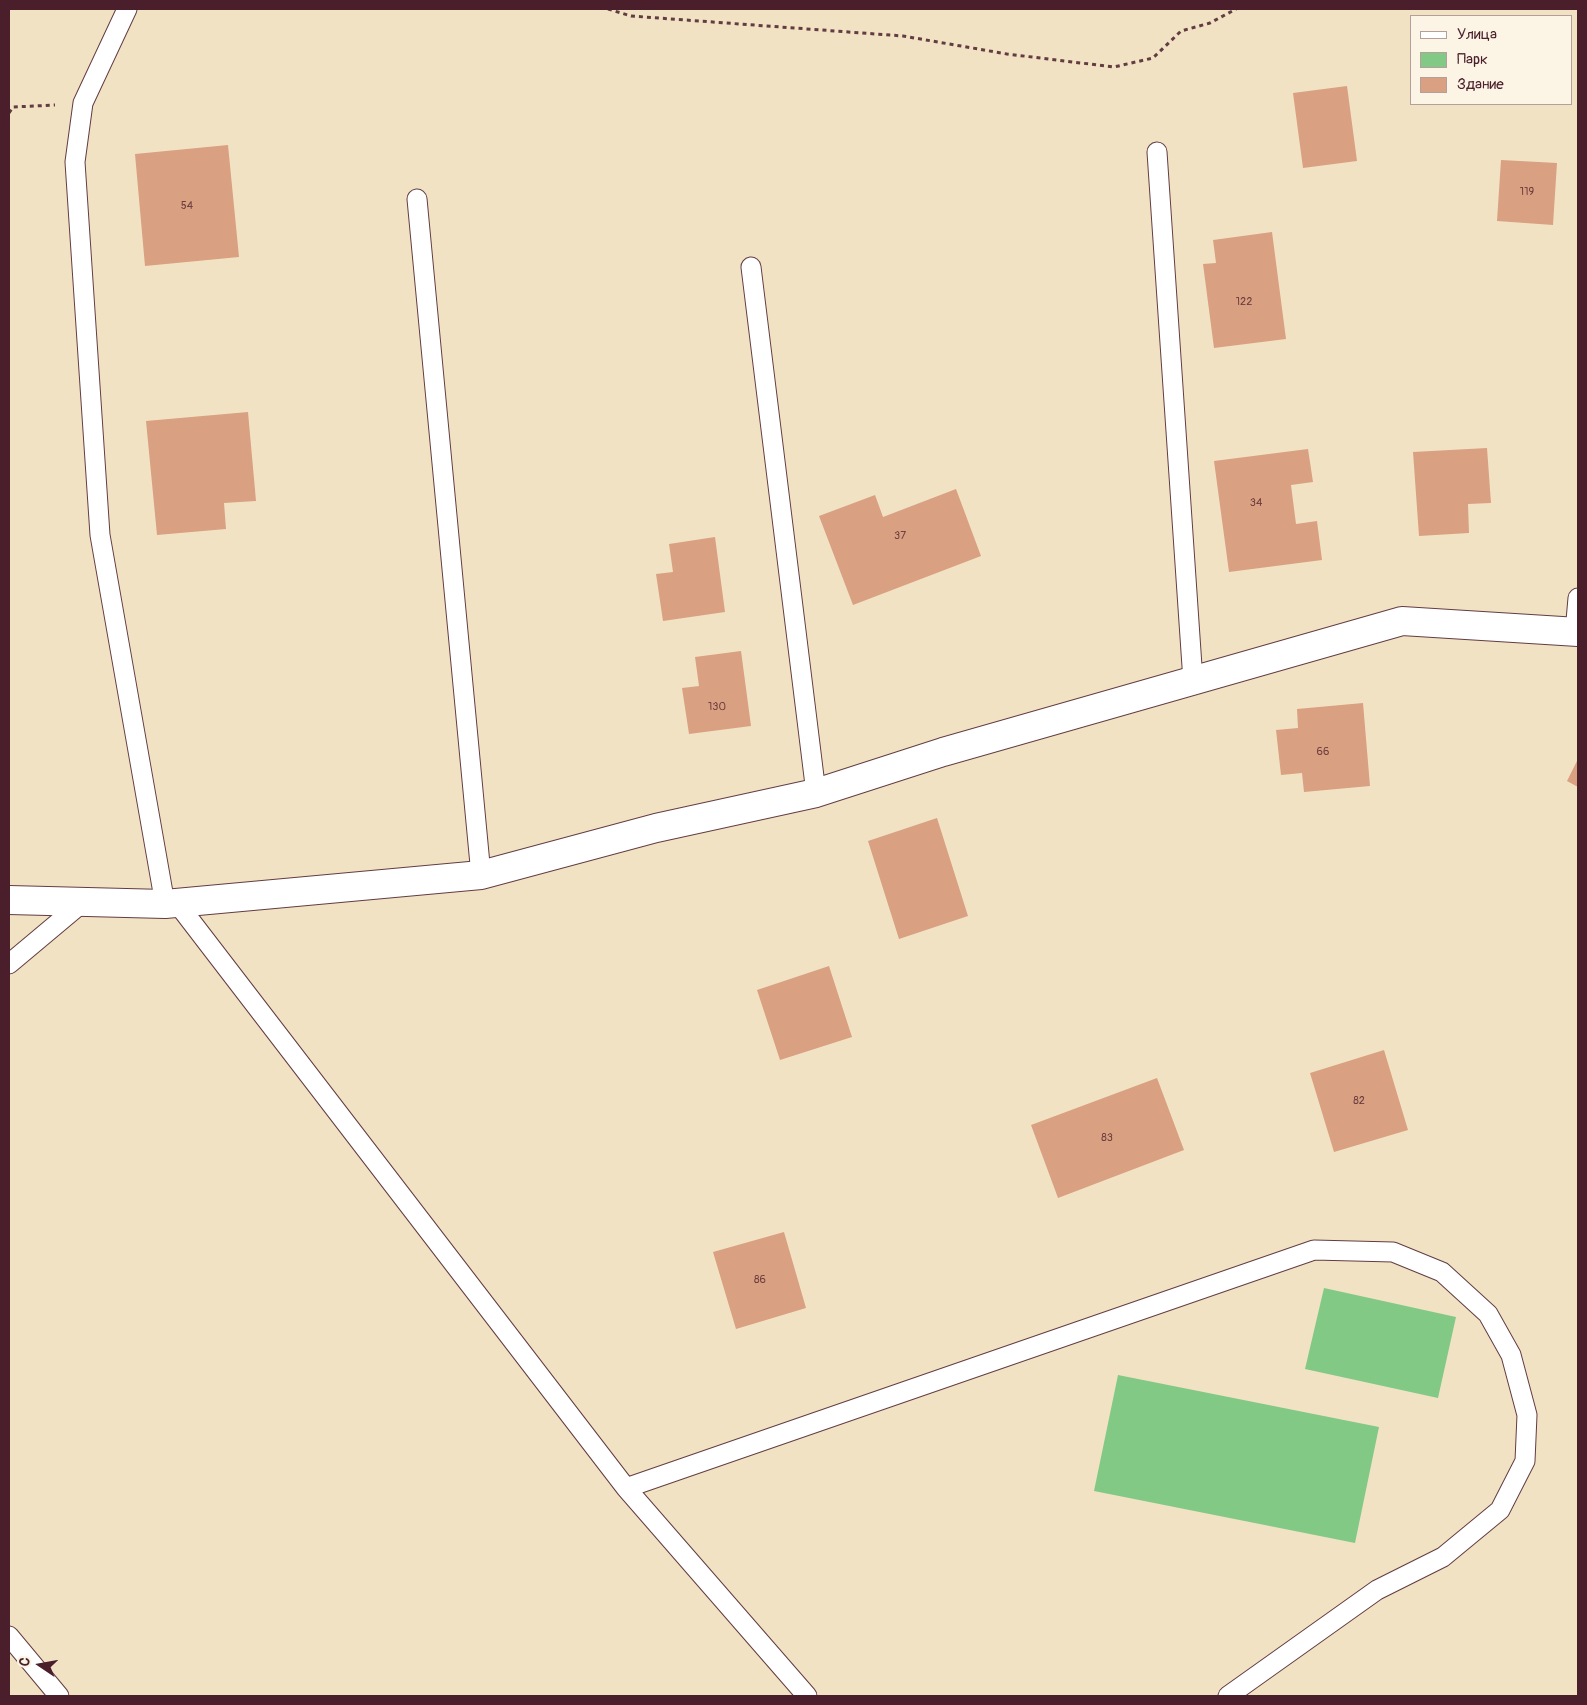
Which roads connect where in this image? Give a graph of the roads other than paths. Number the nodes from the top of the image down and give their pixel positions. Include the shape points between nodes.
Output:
1 (127, 9) edge
2 (1157, 152) dead end
3 (418, 198) dead end
4 (752, 267) dead end
5 (1578, 598) edge
6 (1577, 632) edge
7 (1193, 681) junction
8 (816, 793) junction
9 (481, 875) junction
10 (9, 900) edge
11 (83, 902) junction
12 (171, 904) junction
13 (9, 964) edge
14 (626, 1488) junction
15 (9, 1636) edge
16 (59, 1696) edge
17 (807, 1696) edge
18 (1228, 1696) edge

1 - 12 lane via 83,103 75,162 100,535
2 - 7 lane
3 - 9 lane
4 - 8 lane
5 - 6 lane
6 - 7 street via 1402,621
7 - 8 street via 944,752
8 - 9 street via 656,828
9 - 12 street
10 - 11 street
11 - 12 street
11 - 13 lane
12 - 14 lane
14 - 17 lane
14 - 18 lane via 1314,1250 1393,1252 1442,1272 1488,1314 1511,1355 1527,1414 1525,1461 1500,1510 1443,1557 1377,1590
15 - 16 lane

